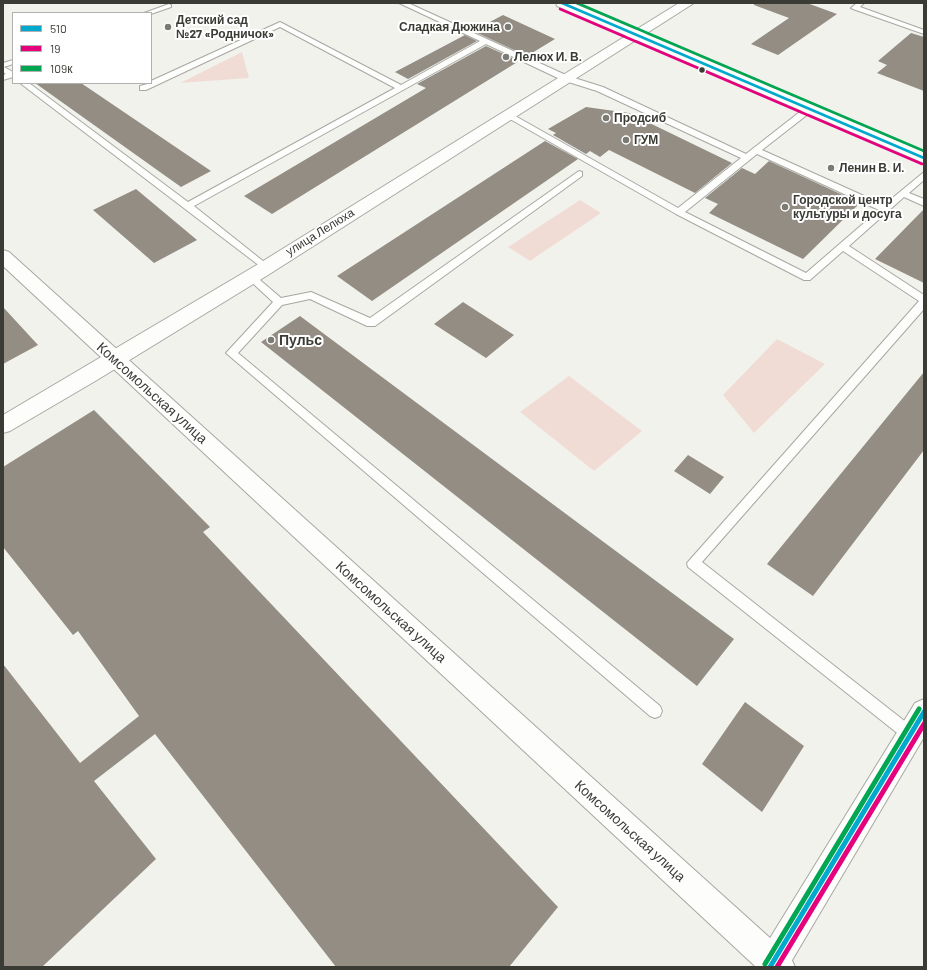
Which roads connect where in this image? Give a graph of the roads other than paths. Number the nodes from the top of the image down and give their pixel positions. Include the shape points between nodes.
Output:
1 (402, 3) edge
2 (562, 3) edge
3 (688, 3) edge
4 (861, 3) edge
5 (169, 6) dead end
6 (151, 12) edge
7 (924, 32) edge
8 (636, 35) junction
9 (486, 41) junction
10 (3, 69) edge
11 (12, 74) edge
12 (565, 78) junction
13 (25, 84) edge
14 (152, 84) edge
15 (152, 84) edge
16 (143, 88) dead end
17 (401, 88) junction
18 (809, 109) junction
19 (507, 114) junction
20 (757, 151) junction
21 (747, 158) junction
22 (924, 158) edge
23 (579, 174) dead end
24 (924, 175) edge
25 (903, 194) junction
26 (924, 203) edge
27 (188, 206) junction
28 (885, 209) junction
29 (679, 212) junction
30 (843, 246) junction
31 (3, 256) edge
32 (265, 267) junction
33 (250, 276) junction
34 (924, 301) edge
35 (279, 302) junction
36 (116, 361) junction
37 (3, 425) edge
38 (655, 711) dead end
39 (917, 723) edge
40 (774, 965) edge

1 - 9 lane
2 - 8 street
3 - 8 street, улица Лелюха
4 - 7 lane via 855,8
5 - 6 lane
8 - 12 street, улица Лелюха
8 - 18 street
9 - 12 lane
9 - 17 lane
10 - 11 lane
12 - 19 street, улица Лелюха
12 - 21 lane via 600,89
13 - 27 lane
14 - 17 lane via 280,24
15 - 16 lane
17 - 27 lane
18 - 20 lane
18 - 22 street
19 - 29 lane
19 - 32 street, улица Лелюха
20 - 21 lane
20 - 28 lane
21 - 29 lane
23 - 35 lane via 371,323 311,295
24 - 25 lane
25 - 26 lane
25 - 28 lane
27 - 32 lane
28 - 30 lane
29 - 30 lane via 807,278
30 - 34 lane
31 - 36 street, Комсомольская улица
32 - 33 street, улица Лелюха
33 - 35 lane
33 - 36 street, улица Лелюха
34 - 39 lane via 693,563
35 - 38 lane via 231,353
36 - 37 street, улица Лелюха
36 - 40 street, Комсомольская улица
39 - 40 street

